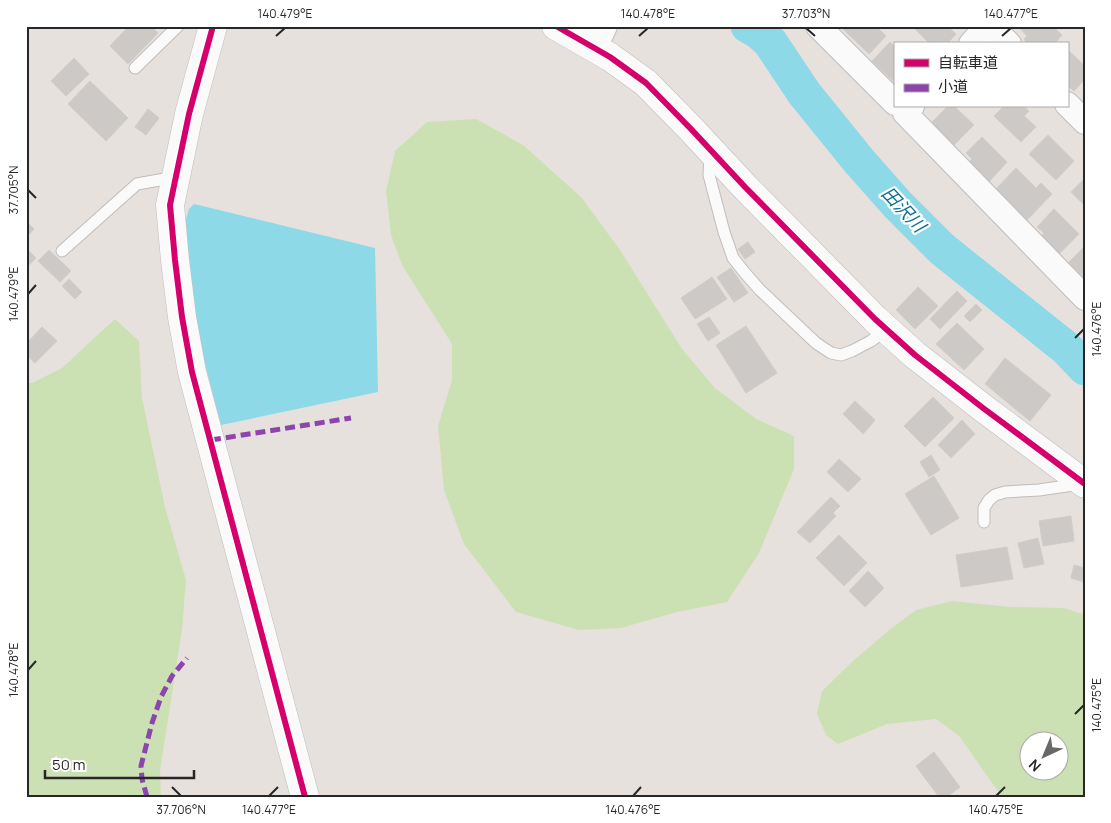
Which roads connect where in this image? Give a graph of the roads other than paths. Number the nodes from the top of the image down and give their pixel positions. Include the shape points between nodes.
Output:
1 (178, 26) edge
2 (213, 26) edge
3 (556, 26) edge
4 (818, 26) edge
5 (987, 26) edge
6 (992, 26) edge
7 (600, 37) edge
8 (972, 42) edge
9 (1007, 42) edge
10 (135, 68) dead end
11 (894, 98) edge
12 (1068, 105) edge
13 (904, 108) edge
14 (1085, 122) edge
15 (710, 149) junction
16 (176, 177) junction
17 (62, 252) dead end
18 (1085, 298) edge
19 (887, 329) junction
20 (1084, 484) edge
21 (984, 522) dead end
22 (305, 797) edge

1 - 10 lane
2 - 16 street
3 - 7 street
4 - 11 street
5 - 8 street
6 - 9 street
7 - 15 street via 610,57 646,83
12 - 14 street
13 - 18 street
15 - 19 street
15 - 19 lane via 709,175 733,258 760,290 831,353 841,355 852,351
16 - 17 lane via 137,184
16 - 22 street via 170,205 182,316 192,372
19 - 20 street via 982,408
20 - 21 lane via 996,495 984,508

